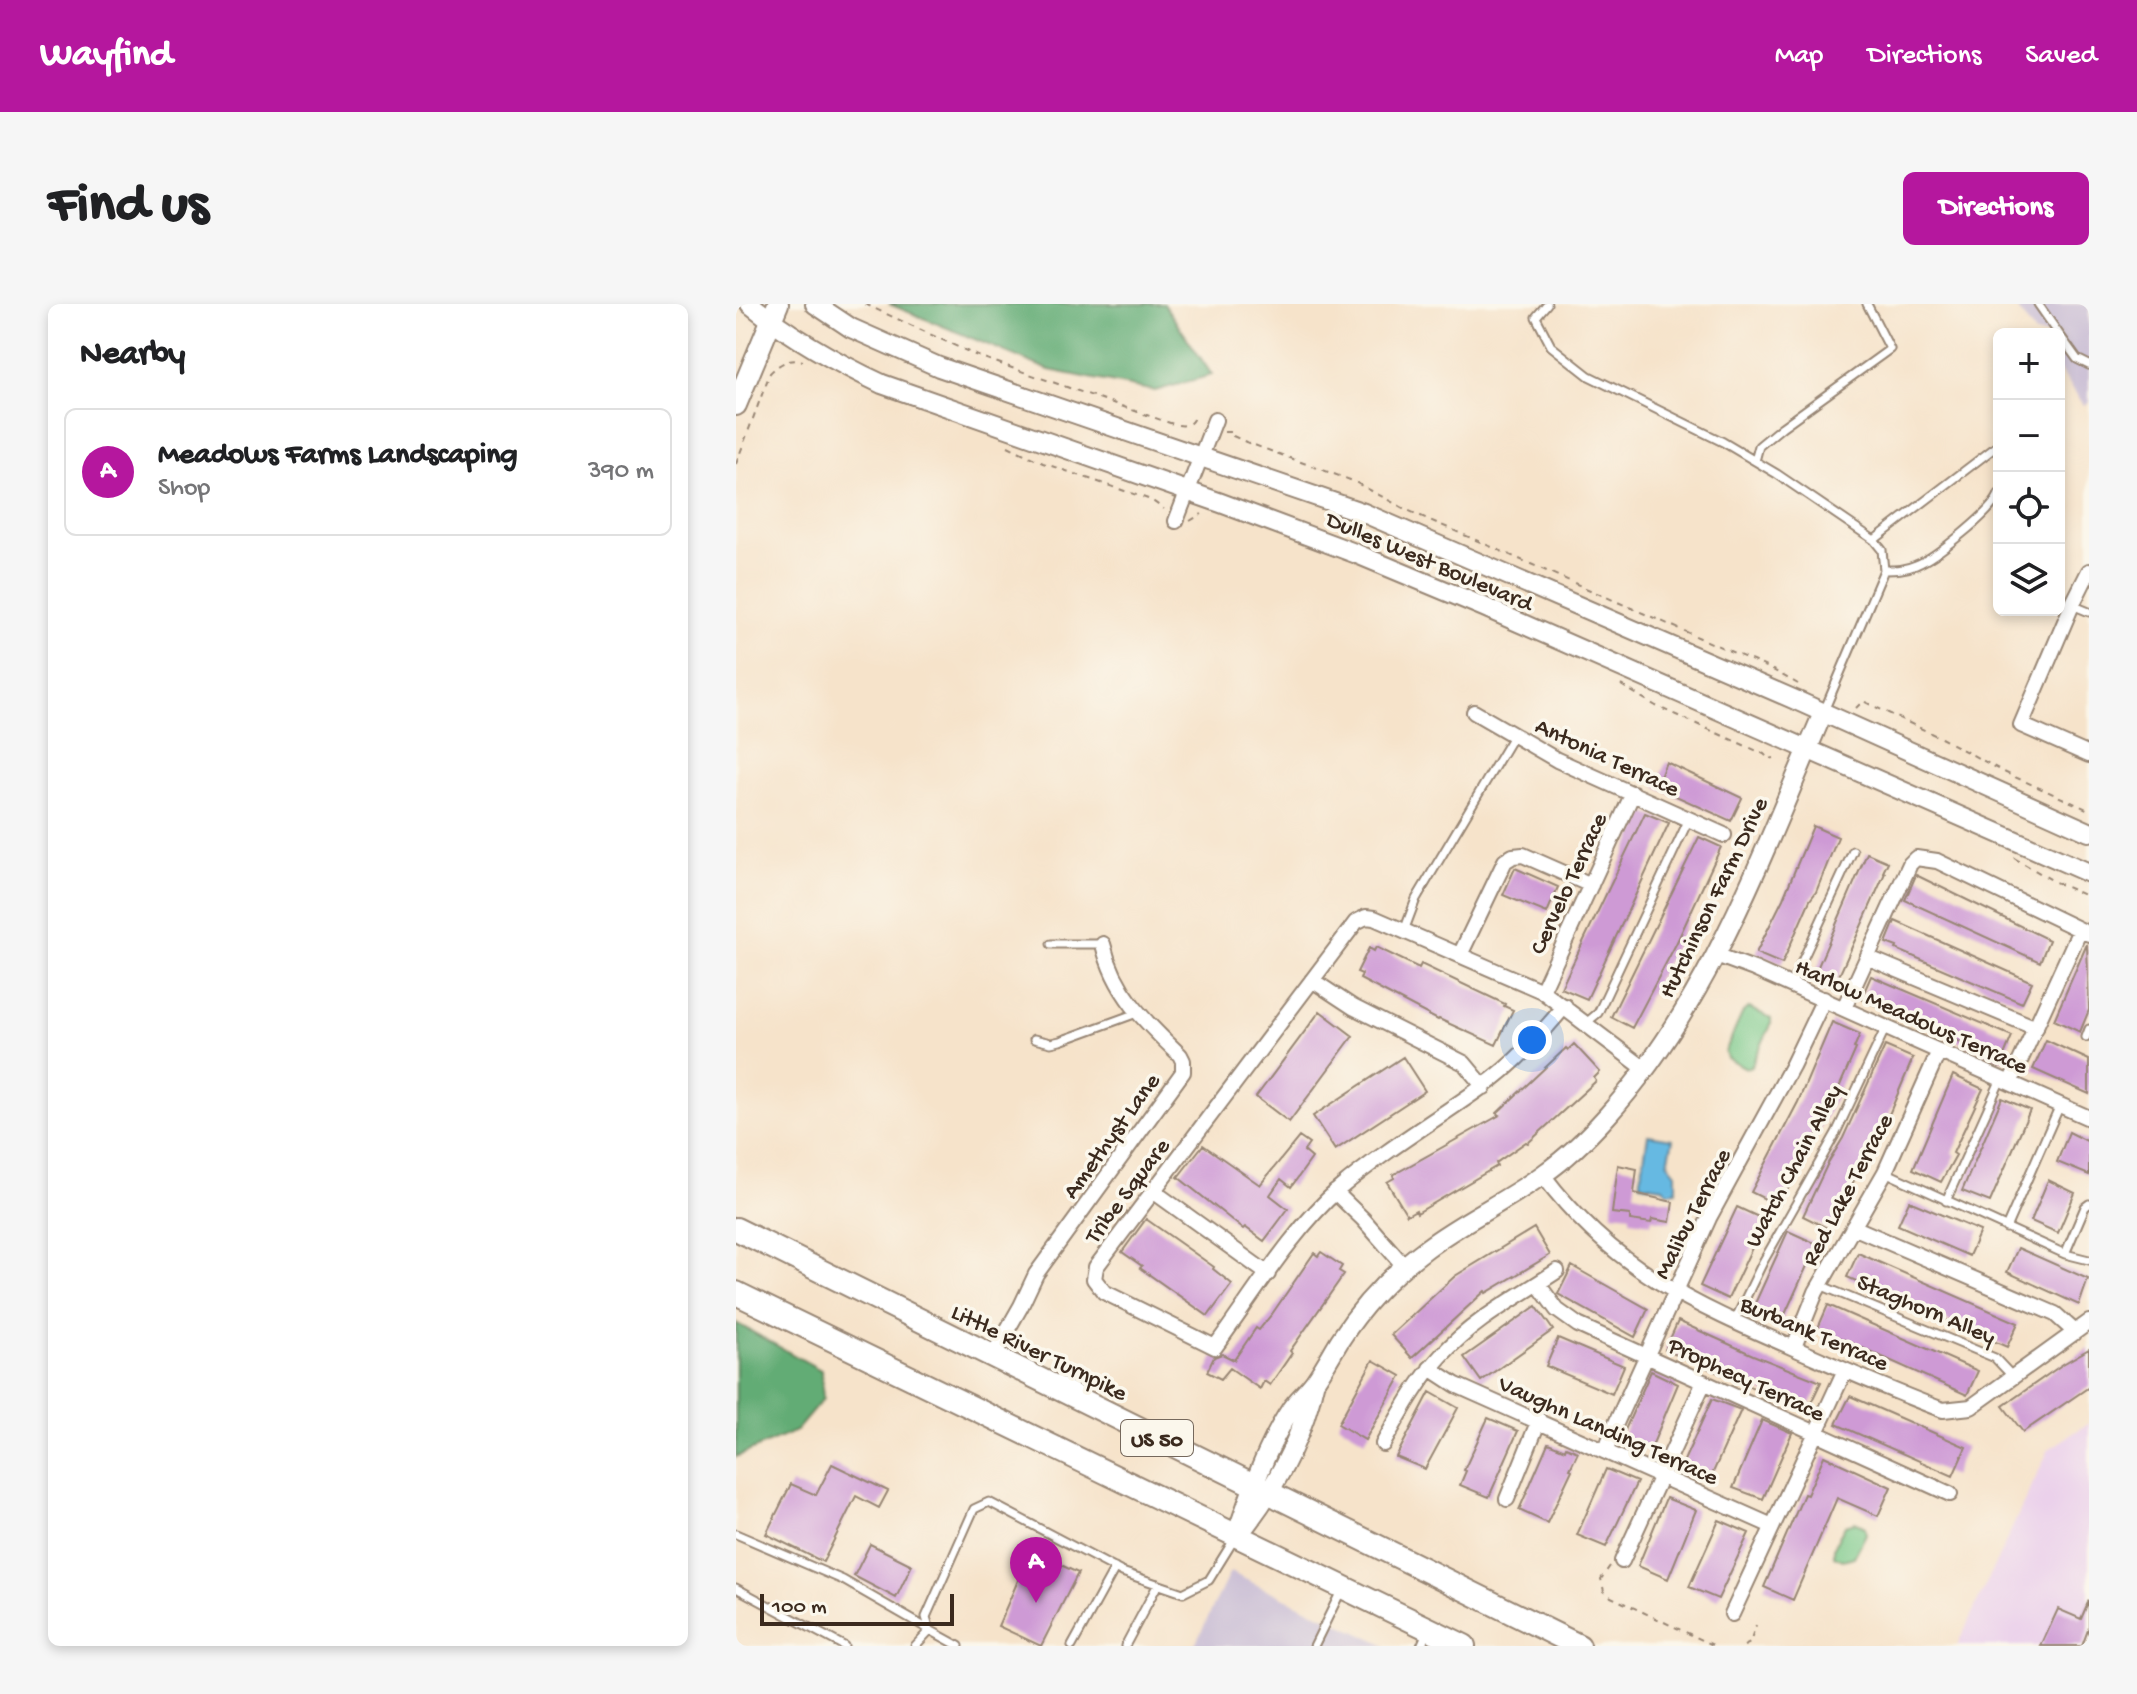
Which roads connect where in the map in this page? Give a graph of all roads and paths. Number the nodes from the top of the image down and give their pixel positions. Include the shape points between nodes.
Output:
1 (750, 304) edge
2 (815, 304) edge
3 (865, 304) edge
4 (1547, 304) edge
5 (1867, 304) edge
6 (2038, 304) edge
7 (774, 312) edge
8 (2055, 328) edge
9 (2065, 342) edge
10 (812, 364) dead end
11 (2089, 365) edge
12 (736, 405) edge
13 (1195, 414) dead end
14 (1219, 426) joint
15 (1993, 449) edge
16 (1202, 456) junction
17 (1755, 461) junction
18 (736, 464) edge
19 (1188, 492) junction
20 (1993, 504) edge
21 (1208, 513) dead end
22 (1182, 522) joint
23 (1874, 540) junction
24 (1884, 570) junction
25 (2089, 571) edge
26 (2072, 605) junction
27 (2089, 612) edge
28 (1620, 685) dead end
29 (1805, 693) dead end
30 (1855, 709) dead end
31 (1474, 712) dead end
32 (1823, 713) junction
33 (1513, 736) junction
34 (1807, 749) junction
35 (2089, 755) edge
36 (1774, 758) dead end
37 (1633, 793) junction
38 (2089, 810) edge
39 (1689, 818) junction
40 (2089, 832) edge
41 (1724, 835) dead end
42 (1853, 851) dead end
43 (2089, 873) edge
44 (1591, 885) junction
45 (1404, 931) junction
46 (2084, 932) edge
47 (1051, 944) dead end
48 (1103, 944) joint
49 (1460, 955) junction
50 (1716, 955) junction
51 (1869, 958) junction
52 (1312, 980) junction
53 (1791, 985) junction
54 (1542, 991) junction
55 (1824, 999) junction
56 (1565, 1006) junction
57 (1844, 1008) junction
58 (1137, 1013) junction
59 (1586, 1023) junction
60 (1886, 1027) junction
61 (2036, 1028) junction
62 (1034, 1039) dead end
63 (1939, 1051) junction
64 (1645, 1069) junction
65 (2006, 1081) junction
66 (1484, 1087) junction
67 (2060, 1105) junction
68 (2089, 1118) edge
69 (1885, 1172) junction
70 (1543, 1175) junction
71 (1153, 1191) junction
72 (1335, 1192) junction
73 (1946, 1201) junction
74 (2089, 1204) edge
75 (1853, 1227) junction
76 (2006, 1228) junction
77 (736, 1229) edge
78 (2065, 1254) junction
79 (2089, 1260) edge
80 (1404, 1266) junction
81 (1557, 1271) dead end
82 (1268, 1274) junction
83 (1538, 1284) junction
84 (1820, 1285) junction
85 (736, 1293) edge
86 (1675, 1293) junction
87 (1734, 1322) junction
88 (2089, 1322) edge
89 (2075, 1332) junction
90 (1794, 1347) junction
91 (1648, 1356) junction
92 (992, 1357) junction
93 (1430, 1368) junction
94 (1845, 1370) junction
95 (2012, 1376) junction
96 (1704, 1382) junction
97 (1539, 1420) junction
98 (1815, 1434) junction
99 (1383, 1444) dead end
100 (1606, 1451) junction
101 (1661, 1476) junction
102 (1261, 1490) junction
103 (1950, 1494) dead end
104 (1507, 1499) dead end
105 (1772, 1526) junction
106 (736, 1534) edge
107 (1236, 1536) junction
108 (1622, 1561) joint
109 (1115, 1568) junction
110 (1158, 1584) junction
111 (1344, 1586) junction
112 (736, 1588) edge
113 (1732, 1614) dead end
114 (1756, 1625) dead end
115 (930, 1630) junction
116 (1425, 1637) edge
117 (844, 1646) edge
118 (915, 1646) edge
119 (959, 1646) edge
120 (1072, 1646) edge
121 (1125, 1646) edge
122 (1314, 1646) edge
123 (1464, 1646) edge
124 (1579, 1646) edge
125 (1715, 1646) edge
126 (1744, 1646) edge

1 - 7 street, Dulles West Boulevard
2 - 16 street, Dulles West Boulevard via 851,328 939,367
3 - 13 path via 975,355 1164,421 1189,425
4 - 17 lane via 1536,317 1551,346 1589,376
5 - 17 lane via 1890,349 1759,446
6 - 8 lane
7 - 12 main road
7 - 19 street, Dulles West Boulevard via 837,363 882,384
9 - 11 lane
10 - 18 path via 791,358 770,373
14 - 16 street
14 - 29 path via 1237,439 1353,481 1407,510 1782,674
15 - 23 lane
16 - 19 street
16 - 32 street, Dulles West Boulevard via 1364,513
17 - 23 lane
19 - 22 street
19 - 34 street, Dulles West Boulevard via 1470,601
20 - 24 lane via 1919,564
21 - 22 path
23 - 24 lane via 1882,550
24 - 32 lane
25 - 26 street
26 - 27 lane
26 - 35 street via 2021,725
28 - 36 path
30 - 38 path via 1863,701
31 - 33 street, Antonia Terrace
32 - 34 street, Hutchinson Farm Drive
32 - 40 street, Dulles West Boulevard
33 - 37 street, Antonia Terrace
33 - 45 lane via 1416,899
34 - 43 street, Dulles West Boulevard
34 - 50 street, Hutchinson Farm Drive
37 - 39 street, Antonia Terrace
37 - 44 street, Cervelo Terrace
39 - 41 street, Antonia Terrace
39 - 59 lane via 1598,1013
42 - 53 lane
44 - 49 street via 1523,855 1513,856 1505,861
44 - 54 street, Cervelo Terrace
45 - 49 street, Tribe Square
45 - 52 street, Tribe Square via 1374,918 1356,922
46 - 51 street via 1937,861 1916,858
46 - 61 street
47 - 48 lane
48 - 58 street, Amethyst Lane via 1113,978
49 - 54 street, Tribe Square
50 - 53 street, Harlow Meadows Terrace
50 - 64 street, Hutchinson Farm Drive
51 - 57 street
51 - 61 street
52 - 66 street via 1353,1007 1464,1063
52 - 71 street, Tribe Square
53 - 55 street, Harlow Meadows Terrace
54 - 56 street, Tribe Square
55 - 57 street, Harlow Meadows Terrace
55 - 86 street, Malibu Terrace
56 - 59 street, Tribe Square
56 - 66 street, Tribe Square
57 - 60 street, Harlow Meadows Terrace
58 - 62 lane via 1060,1041
58 - 92 street, Amethyst Lane via 1180,1055 1183,1072 1036,1274
59 - 64 street, Tribe Square
60 - 63 street, Harlow Meadows Terrace
60 - 87 lane, Watch Chain Alley via 1836,1133
61 - 65 street
63 - 65 street, Harlow Meadows Terrace
63 - 69 street, Red Lake Terrace
64 - 70 street, Hutchinson Farm Drive via 1585,1140
65 - 67 street, Harlow Meadows Terrace
65 - 73 lane
66 - 72 street, Tribe Square
67 - 68 street, Harlow Meadows Terrace
67 - 76 lane
69 - 73 lane
69 - 75 street, Red Lake Terrace
70 - 80 street, Hutchinson Farm Drive
70 - 86 street, Burbank Terrace via 1597,1237
71 - 82 street
71 - 82 street, Tribe Square via 1096,1267 1094,1279 1104,1292 1215,1347
72 - 80 street
72 - 82 street, Tribe Square
73 - 76 lane
74 - 78 lane
75 - 84 street, Red Lake Terrace
75 - 89 street via 2055,1314
76 - 78 lane
77 - 92 highway, Little River Turnpike / US 50
78 - 79 lane
80 - 102 street, Hutchinson Farm Drive via 1363,1308 1315,1382 1307,1415
81 - 83 street
83 - 91 street, Prophecy Terrace via 1557,1310 1578,1325
83 - 93 street via 1475,1325
84 - 90 street, Red Lake Terrace
84 - 95 lane, Staghorn Alley via 1995,1358
85 - 107 highway, US 50
86 - 87 street, Burbank Terrace
86 - 91 street, Malibu Terrace
87 - 90 street, Burbank Terrace
88 - 89 street, Burbank Terrace
89 - 95 street, Burbank Terrace
90 - 94 street, Burbank Terrace
91 - 96 street, Prophecy Terrace
91 - 100 street, Malibu Terrace
92 - 102 highway, Little River Turnpike / US 50
93 - 97 street, Vaughn Landing Terrace via 1456,1385
93 - 99 street
94 - 95 street, Burbank Terrace via 1952,1411 1971,1407
94 - 98 street
96 - 98 street, Prophecy Terrace
96 - 101 street
97 - 100 street, Vaughn Landing Terrace
97 - 104 street
98 - 103 street, Prophecy Terrace
98 - 105 street
100 - 101 street, Vaughn Landing Terrace
101 - 105 street, Vaughn Landing Terrace
101 - 108 street
102 - 107 street, Hutchinson Farm Drive
102 - 124 highway, Little River Turnpike / US 50
105 - 113 street
106 - 115 lane via 843,1580
107 - 110 lane via 1209,1580 1183,1593
107 - 111 highway, US 50
108 - 125 path via 1603,1573 1604,1591
109 - 110 lane
109 - 115 lane via 989,1502 974,1509 926,1617
109 - 120 lane
110 - 121 lane
111 - 116 highway, US 50
111 - 122 lane
112 - 117 lane
114 - 126 path
115 - 118 lane
115 - 119 lane
116 - 123 highway, US 50

